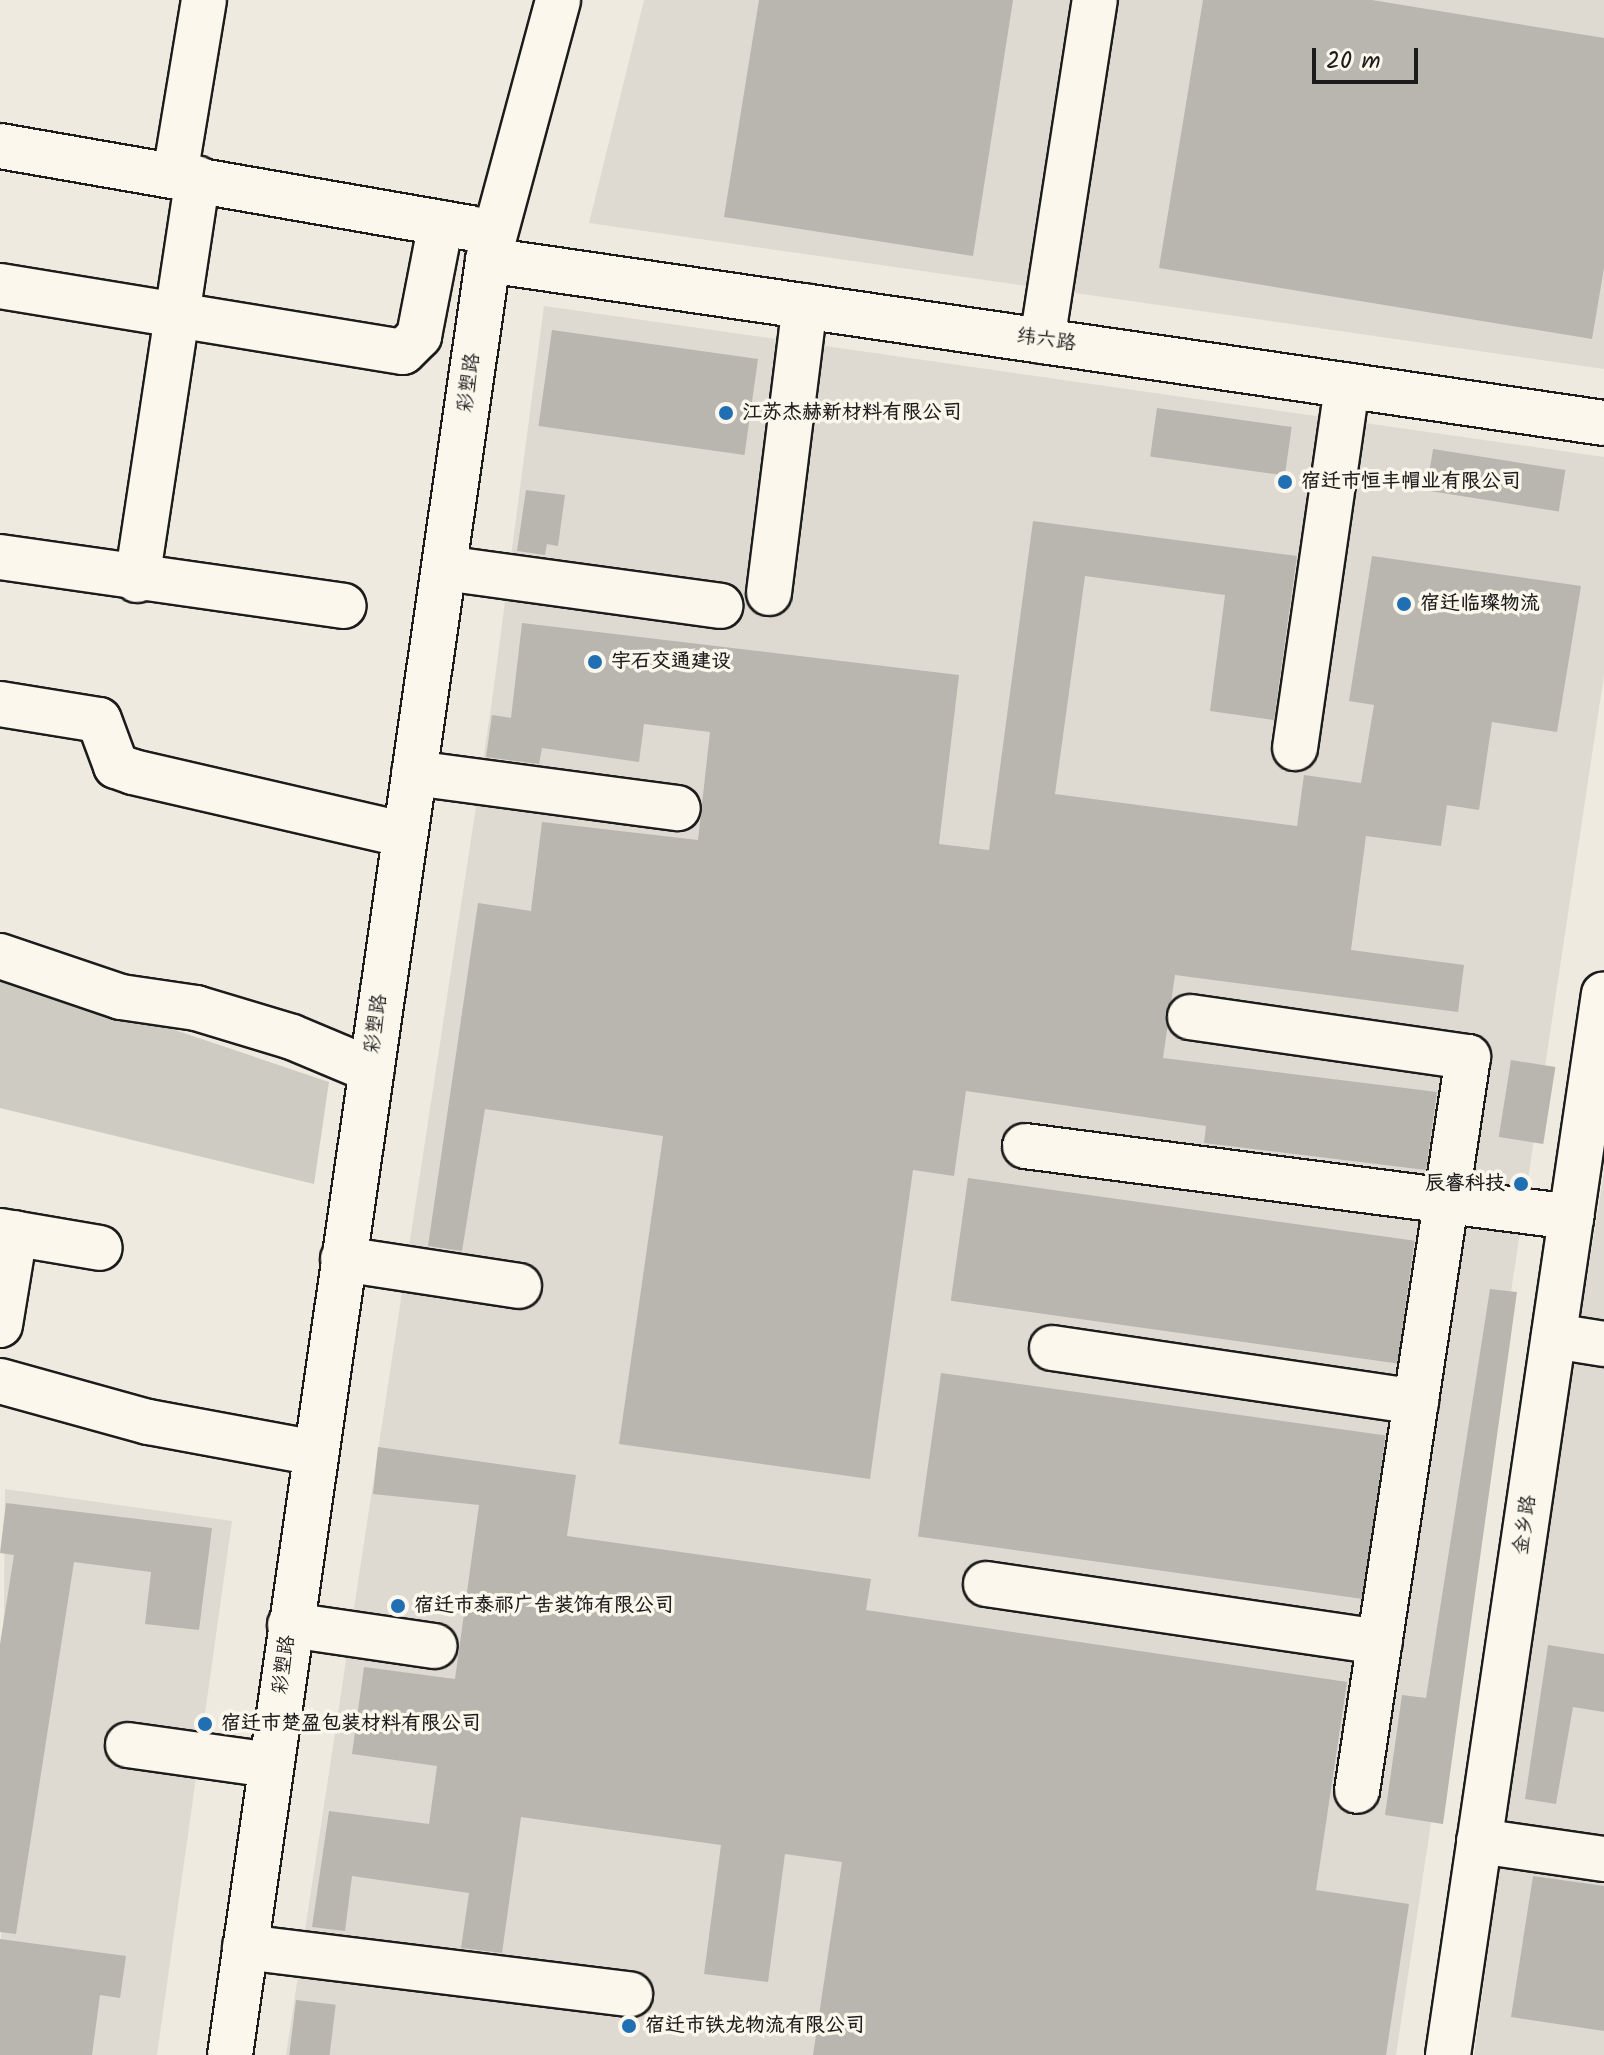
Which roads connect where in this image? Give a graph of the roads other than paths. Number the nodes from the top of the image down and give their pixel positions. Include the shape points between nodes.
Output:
1 (204, 0) edge
2 (558, 0) edge
3 (1095, 0) edge
4 (0, 146) edge
5 (187, 177) junction
6 (441, 223) junction
7 (491, 246) junction
8 (0, 286) edge
9 (805, 306) junction
10 (178, 312) junction
11 (1042, 341) junction
12 (1347, 386) junction
13 (1604, 423) edge
14 (0, 557) edge
15 (444, 568) junction
16 (137, 580) junction
17 (769, 593) dead end
18 (344, 606) dead end
19 (720, 606) dead end
20 (0, 704) edge
21 (1295, 748) dead end
22 (414, 773) junction
23 (678, 808) dead end
24 (405, 835) junction
25 (0, 956) edge
26 (1604, 994) edge
27 (1190, 1017) dead end
28 (371, 1070) junction
29 (1025, 1146) dead end
30 (1446, 1201) junction
31 (1571, 1217) junction
32 (8, 1232) edge
33 (100, 1248) dead end
34 (343, 1259) junction
35 (519, 1286) dead end
36 (0, 1325) edge
37 (1554, 1336) junction
38 (1604, 1344) edge
39 (1052, 1348) dead end
40 (0, 1381) edge
41 (1416, 1402) junction
42 (315, 1453) junction
43 (986, 1584) dead end
44 (290, 1625) junction
45 (1380, 1642) junction
46 (434, 1646) dead end
47 (128, 1745) dead end
48 (271, 1765) junction
49 (1357, 1791) dead end
50 (1479, 1841) junction
51 (1604, 1859) edge
52 (245, 1947) junction
53 (630, 1994) dead end
54 (230, 2055) edge
55 (1448, 2055) edge

1 - 5 street
2 - 7 street, 彩塑路
3 - 11 street
4 - 5 street, 纬六路
5 - 6 street, 纬六路
5 - 10 street
6 - 7 street, 纬六路
6 - 10 street via 419,336 403,352
7 - 9 street, 纬六路
7 - 15 street, 彩塑路
8 - 10 street
9 - 11 street, 纬六路
9 - 17 street
10 - 16 street
11 - 12 street, 纬六路
12 - 13 street, 纬六路
12 - 21 street
14 - 16 street
15 - 19 street
15 - 22 street, 彩塑路
16 - 18 street
20 - 24 street via 99,720 116,766 133,772
22 - 23 street
22 - 24 street, 彩塑路
24 - 28 street, 彩塑路
25 - 28 street via 121,997 196,1008 292,1037
26 - 31 street, 金乡路
27 - 30 street via 1468,1057
28 - 34 street, 彩塑路
29 - 30 street
30 - 31 street
30 - 41 street
31 - 37 street, 金乡路
32 - 33 street
32 - 36 street
34 - 35 street
34 - 42 street, 彩塑路
37 - 38 street
37 - 50 street, 金乡路
39 - 41 street
40 - 42 street via 148,1422
41 - 45 street
42 - 44 street, 彩塑路
43 - 45 street
44 - 46 street
44 - 48 street, 彩塑路
45 - 49 street
47 - 48 street
48 - 52 street, 彩塑路
50 - 51 street
50 - 55 street, 金乡路
52 - 53 street
52 - 54 street, 彩塑路

